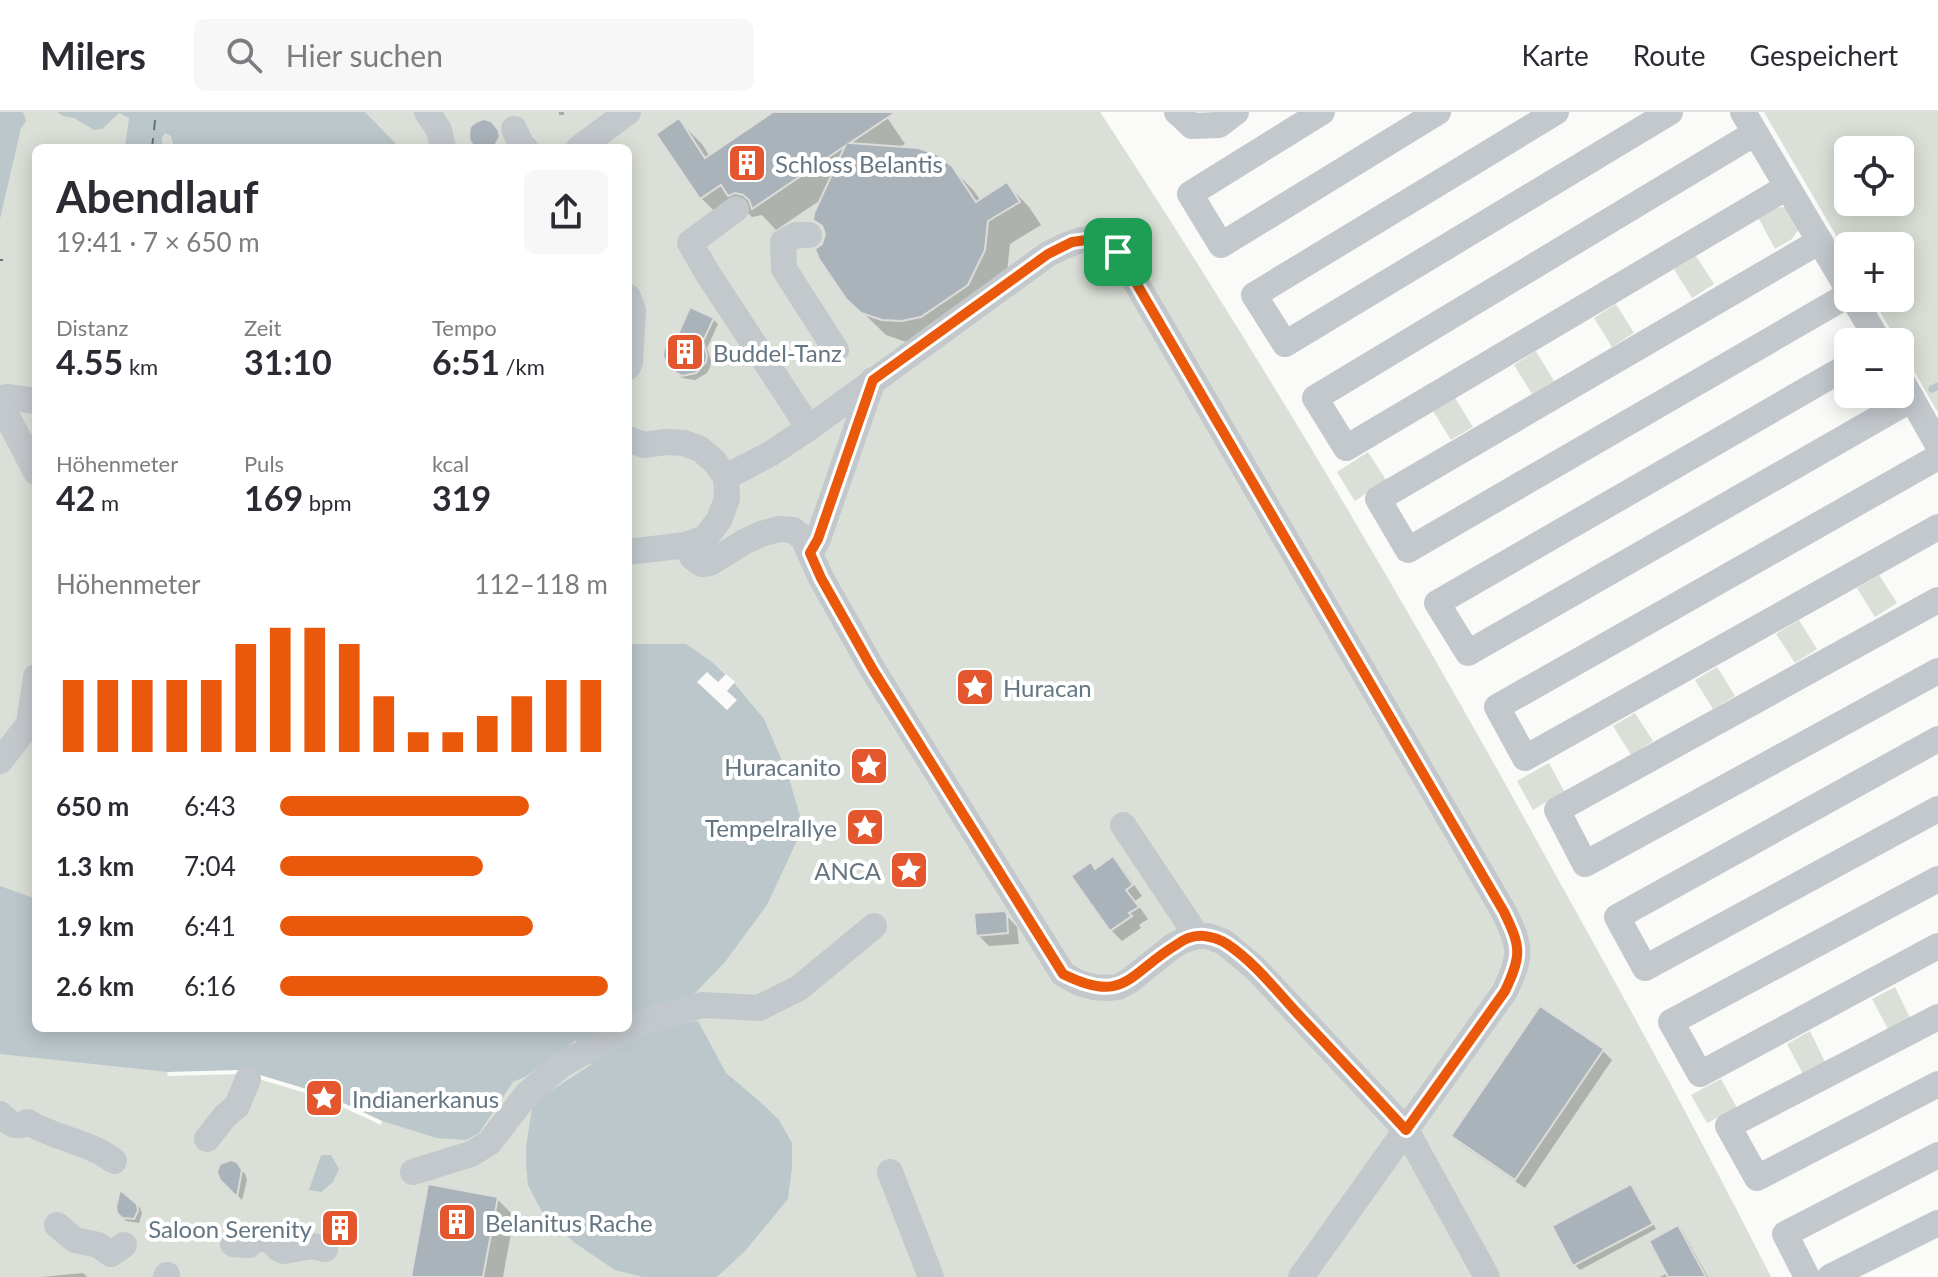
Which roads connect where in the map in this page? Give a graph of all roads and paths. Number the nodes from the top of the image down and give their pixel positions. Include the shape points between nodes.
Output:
1 (628, 112) edge
2 (1177, 112) edge
3 (1236, 112) edge
4 (1322, 112) edge
5 (1438, 112) edge
6 (1556, 112) edge
7 (1670, 112) edge
8 (1749, 122) edge
9 (584, 144) edge
10 (1787, 187) junction
11 (736, 209) dead end
12 (809, 235) dead end
13 (1820, 241) junction
14 (1834, 266) edge
15 (1834, 300) edge
16 (632, 307) edge
17 (632, 327) edge
18 (836, 350) dead end
19 (1834, 374) edge
20 (873, 380) junction
21 (0, 399) edge
22 (32, 400) edge
23 (1914, 403) edge
24 (1874, 408) edge
25 (0, 409) edge
26 (809, 428) junction
27 (632, 440) edge
28 (1938, 445) edge
29 (1938, 457) edge
30 (32, 464) edge
31 (726, 477) junction
32 (1938, 527) edge
33 (686, 545) junction
34 (632, 552) edge
35 (810, 553) junction
36 (1938, 600) edge
37 (1938, 671) edge
38 (32, 704) edge
39 (1938, 739) edge
40 (0, 761) edge
41 (1938, 809) edge
42 (1123, 825) dead end
43 (1938, 879) edge
44 (874, 926) dead end
45 (1197, 936) junction
46 (1938, 946) edge
47 (1938, 1017) edge
48 (632, 1028) edge
49 (624, 1032) edge
50 (248, 1079) dead end
51 (1938, 1084) edge
52 (0, 1114) edge
53 (1406, 1130) junction
54 (207, 1139) dead end
55 (1938, 1155) edge
56 (114, 1161) dead end
57 (413, 1172) dead end
58 (890, 1172) dead end
59 (1938, 1223) edge
60 (57, 1225) dead end
61 (233, 1244) dead end
62 (124, 1245) dead end
63 (325, 1249) dead end
64 (931, 1277) edge
65 (1301, 1277) edge
66 (1487, 1277) edge
67 (1807, 1277) edge
68 (1830, 1277) edge

1 - 9 street
2 - 3 street via 1192,126 1219,125
4 - 5 street via 1190,194 1221,245
6 - 7 street via 1254,295 1285,344
8 - 10 street
8 - 10 street via 1315,398 1346,448
10 - 13 street
11 - 26 street via 690,243
12 - 18 street via 783,242 784,269
13 - 14 street
13 - 15 street via 1378,499 1408,550
16 - 17 street
19 - 24 street via 1437,603 1468,653
20 - 26 street
20 - 35 street
20 - 53 street via 1048,254 1094,239 1118,252 1517,938 1517,966 1505,991
21 - 22 street
23 - 28 street
25 - 30 street
26 - 31 street
27 - 31 street via 700,449
29 - 32 street via 1497,707 1525,758
31 - 33 street via 727,499 719,520 705,538
33 - 34 street
33 - 35 street via 692,557 710,563 779,529 793,530
35 - 45 street via 873,670 1063,974 1094,987 1118,987 1173,946
36 - 37 street via 1557,810 1585,864
38 - 40 street via 29,724
39 - 41 street via 1617,917 1645,968
42 - 45 street
43 - 46 street via 1671,1022 1700,1074
44 - 48 street via 799,988 759,1008 702,1005
45 - 53 street via 1224,942 1249,962
47 - 51 street via 1728,1126 1757,1178
49 - 57 street via 560,1066 527,1094 489,1143
50 - 54 street via 237,1106
52 - 56 street via 11,1124 28,1122
53 - 65 street
53 - 66 street
55 - 67 street via 1785,1234
58 - 64 street
59 - 68 street
60 - 62 street via 75,1240 111,1254
61 - 63 street via 268,1239 284,1251

